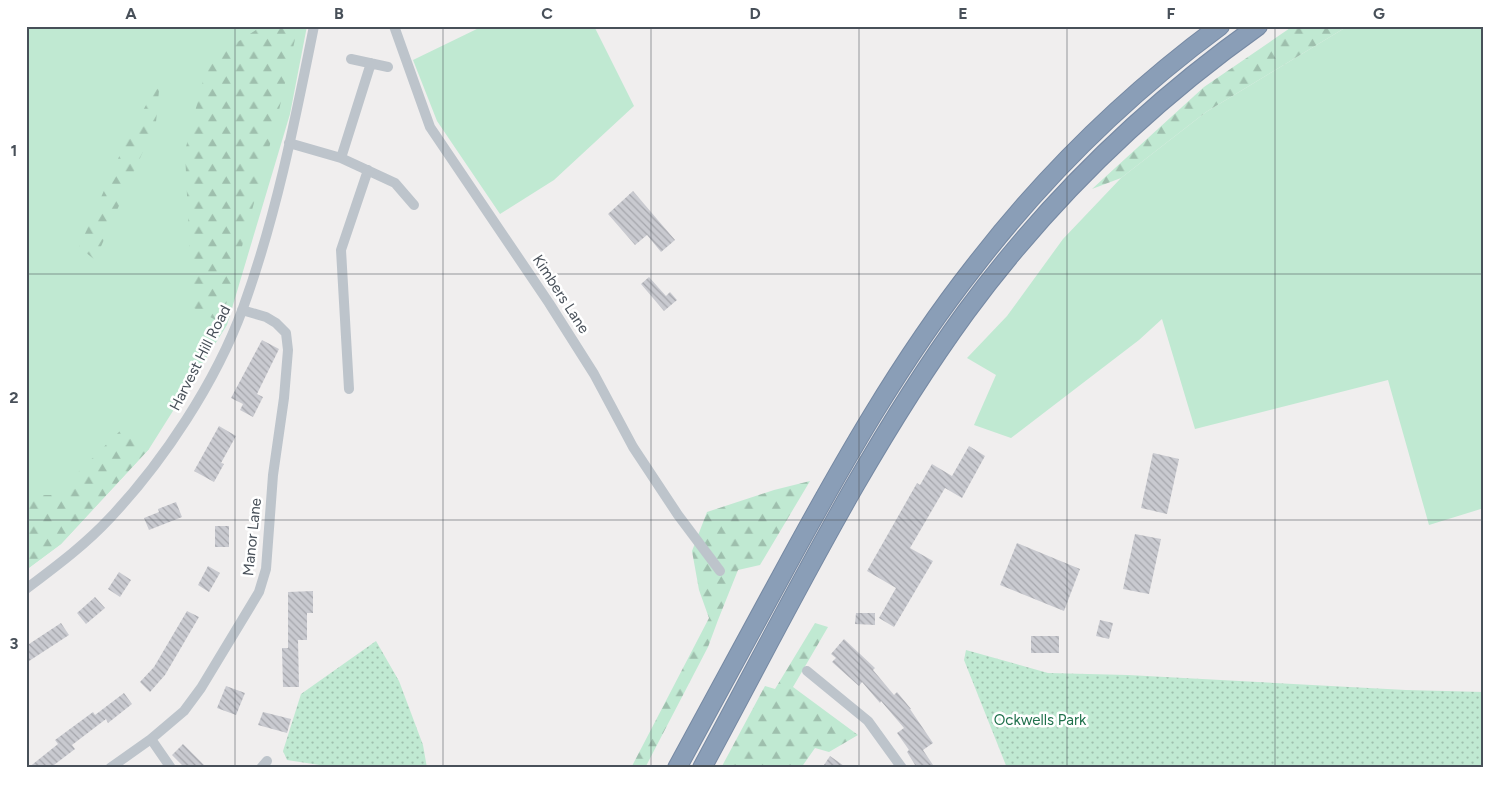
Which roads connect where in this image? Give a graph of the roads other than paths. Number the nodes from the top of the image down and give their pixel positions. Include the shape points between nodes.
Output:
1 (314, 26) edge
2 (394, 26) edge
3 (1220, 26) edge
4 (1258, 26) edge
5 (351, 59) dead end
6 (371, 64) junction
7 (388, 67) dead end
8 (289, 144) junction
9 (341, 158) junction
10 (368, 170) junction
11 (414, 205) dead end
12 (242, 310) junction
13 (349, 389) dead end
14 (720, 571) dead end
15 (26, 589) edge
16 (807, 671) dead end
17 (151, 739) junction
18 (110, 768) edge
19 (171, 768) edge
20 (677, 768) edge
21 (702, 768) edge
22 (902, 768) edge

1 - 8 street, Harvest Hill Road
2 - 14 street, Kimbers Lane via 430,127 549,303 673,507
3 - 20 highway via 1157,76 1079,149 1017,215 955,292 898,374 847,458
4 - 21 highway via 1170,94 1093,165 1027,236 967,311 879,446
5 - 6 street
6 - 7 street
6 - 9 street
8 - 9 street
8 - 12 street, Harvest Hill Road via 268,229
9 - 10 street
10 - 11 street via 396,183
10 - 13 street via 341,250
12 - 15 street, Harvest Hill Road via 207,383 172,442 109,519
12 - 17 street, Manor Lane via 276,323 286,333 288,350 266,569 259,592 201,688 184,711
16 - 22 street via 868,722
17 - 18 street, Manor Lane
17 - 19 street

